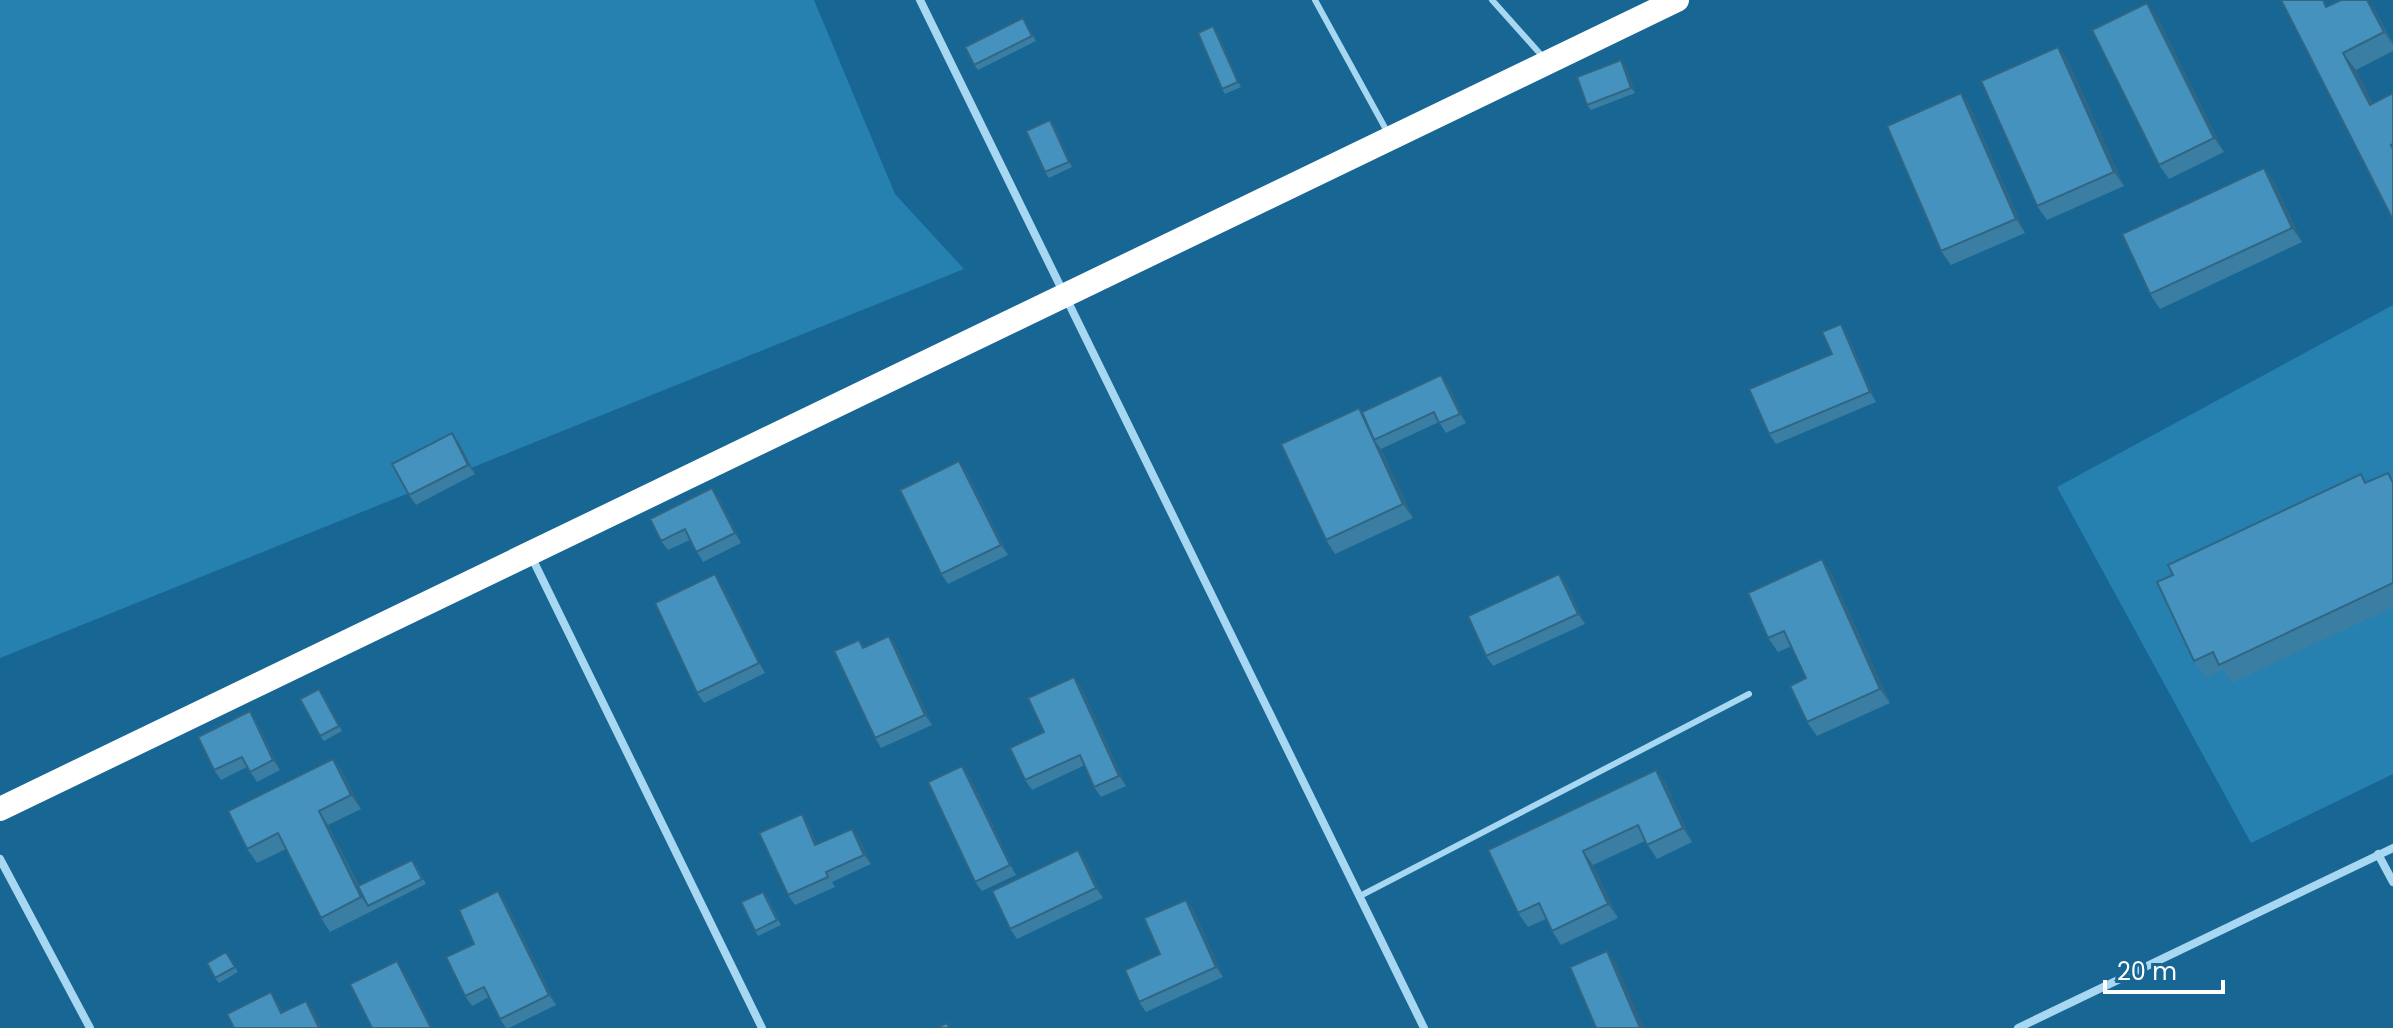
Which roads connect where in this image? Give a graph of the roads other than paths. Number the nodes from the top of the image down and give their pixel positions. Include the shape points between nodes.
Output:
1 (920, 0) edge
2 (1315, 0) edge
3 (1492, 0) edge
4 (1677, 0) edge
5 (1548, 62) junction
6 (1390, 138) junction
7 (1065, 295) junction
8 (529, 553) junction
9 (1749, 694) dead end
10 (0, 809) edge
11 (2393, 848) edge
12 (2378, 854) junction
13 (0, 859) edge
14 (2393, 882) edge
15 (1360, 896) junction
16 (90, 1028) edge
17 (762, 1028) edge
18 (1424, 1028) edge
19 (2018, 1028) edge

1 - 7 street
2 - 6 lane
3 - 5 lane
4 - 5 highway
5 - 6 highway
6 - 7 highway
7 - 8 highway
7 - 15 street
8 - 10 highway
8 - 17 street
9 - 15 lane
11 - 12 street
12 - 14 street
12 - 19 street
13 - 16 street
15 - 18 street

